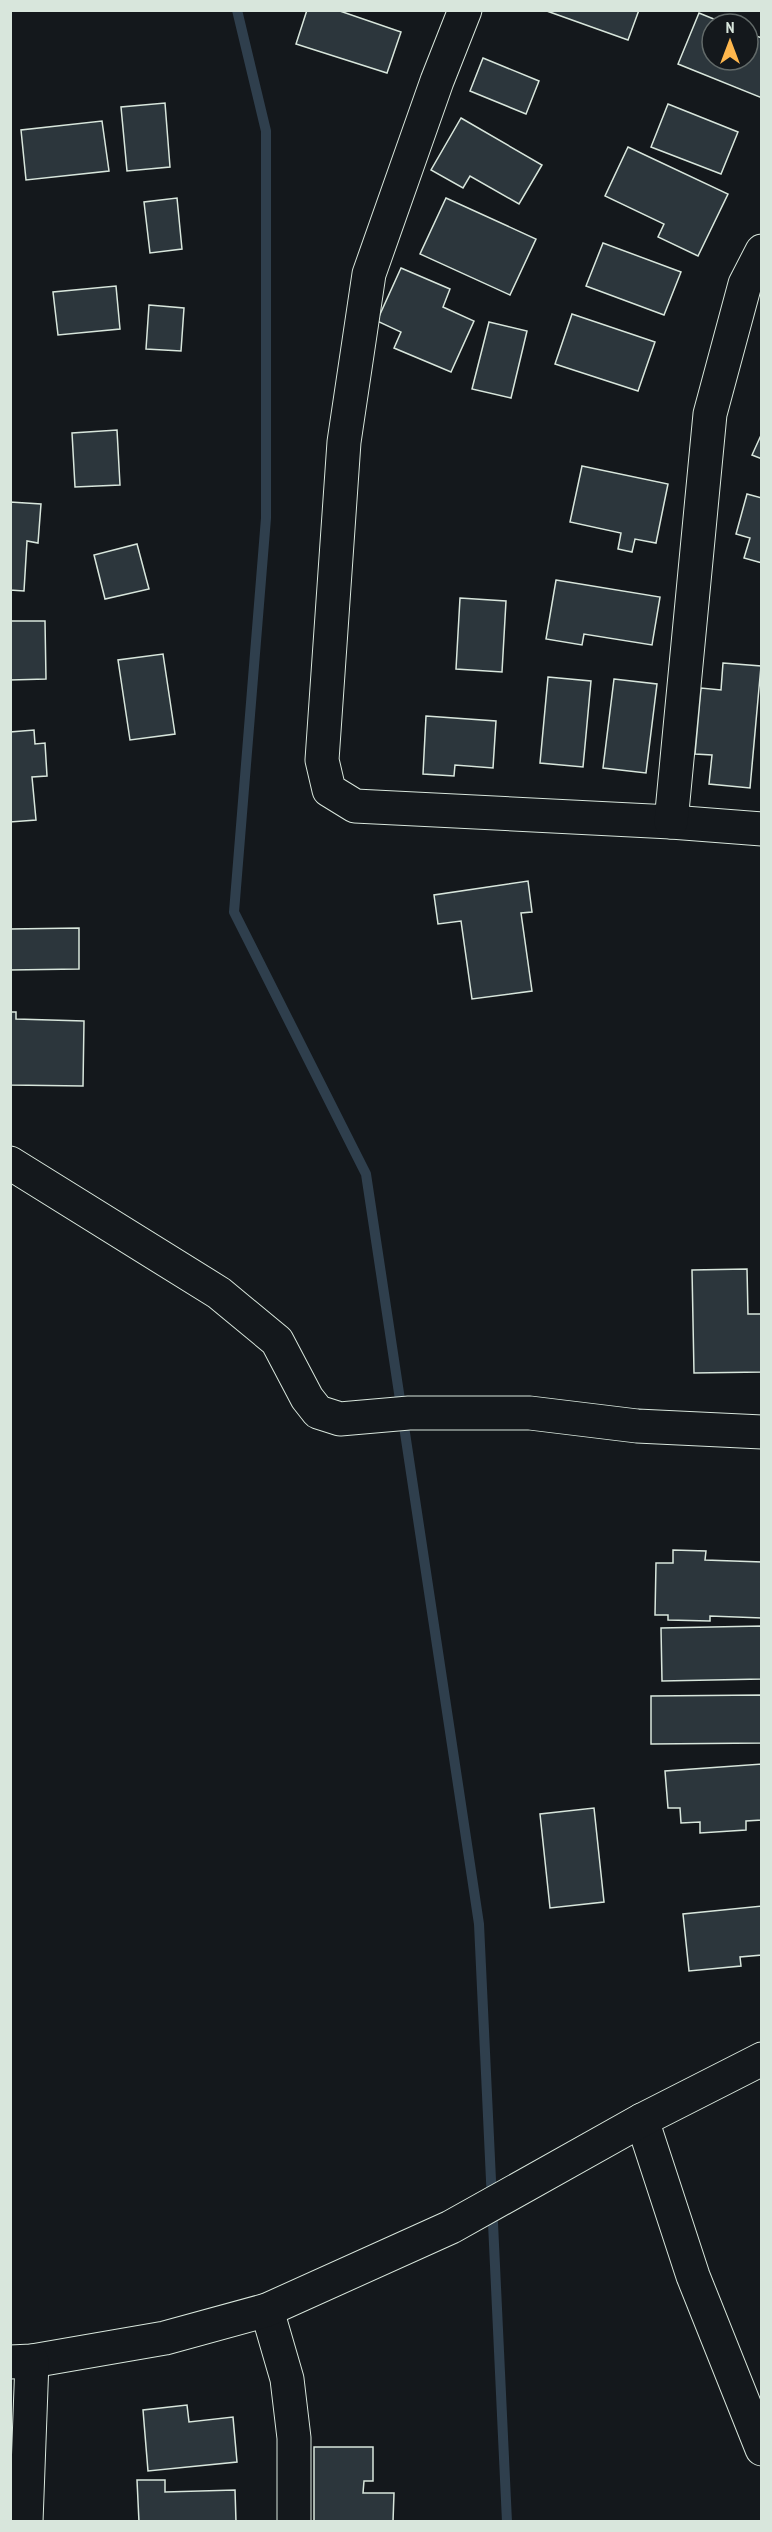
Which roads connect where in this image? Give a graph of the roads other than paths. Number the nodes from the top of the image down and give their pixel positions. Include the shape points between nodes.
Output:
1 (465, 10) edge
2 (762, 251) edge
3 (671, 822) junction
4 (762, 829) edge
5 (10, 1163) edge
6 (762, 1432) edge
7 (762, 2059) edge
8 (642, 2120) junction
9 (267, 2310) junction
10 (21, 2362) edge
11 (762, 2449) edge
12 (26, 2522) edge
13 (294, 2522) edge

1 - 3 street via 369,274 344,442 322,759 329,790 355,806
2 - 3 street via 745,284 710,414
3 - 4 street
5 - 6 street via 219,1293 277,1341 318,1412 340,1419 409,1413 530,1413 637,1426
7 - 8 street
8 - 9 street via 451,2227
8 - 11 street via 693,2276
9 - 10 street via 165,2338
9 - 13 street via 287,2379 294,2438
10 - 12 street

